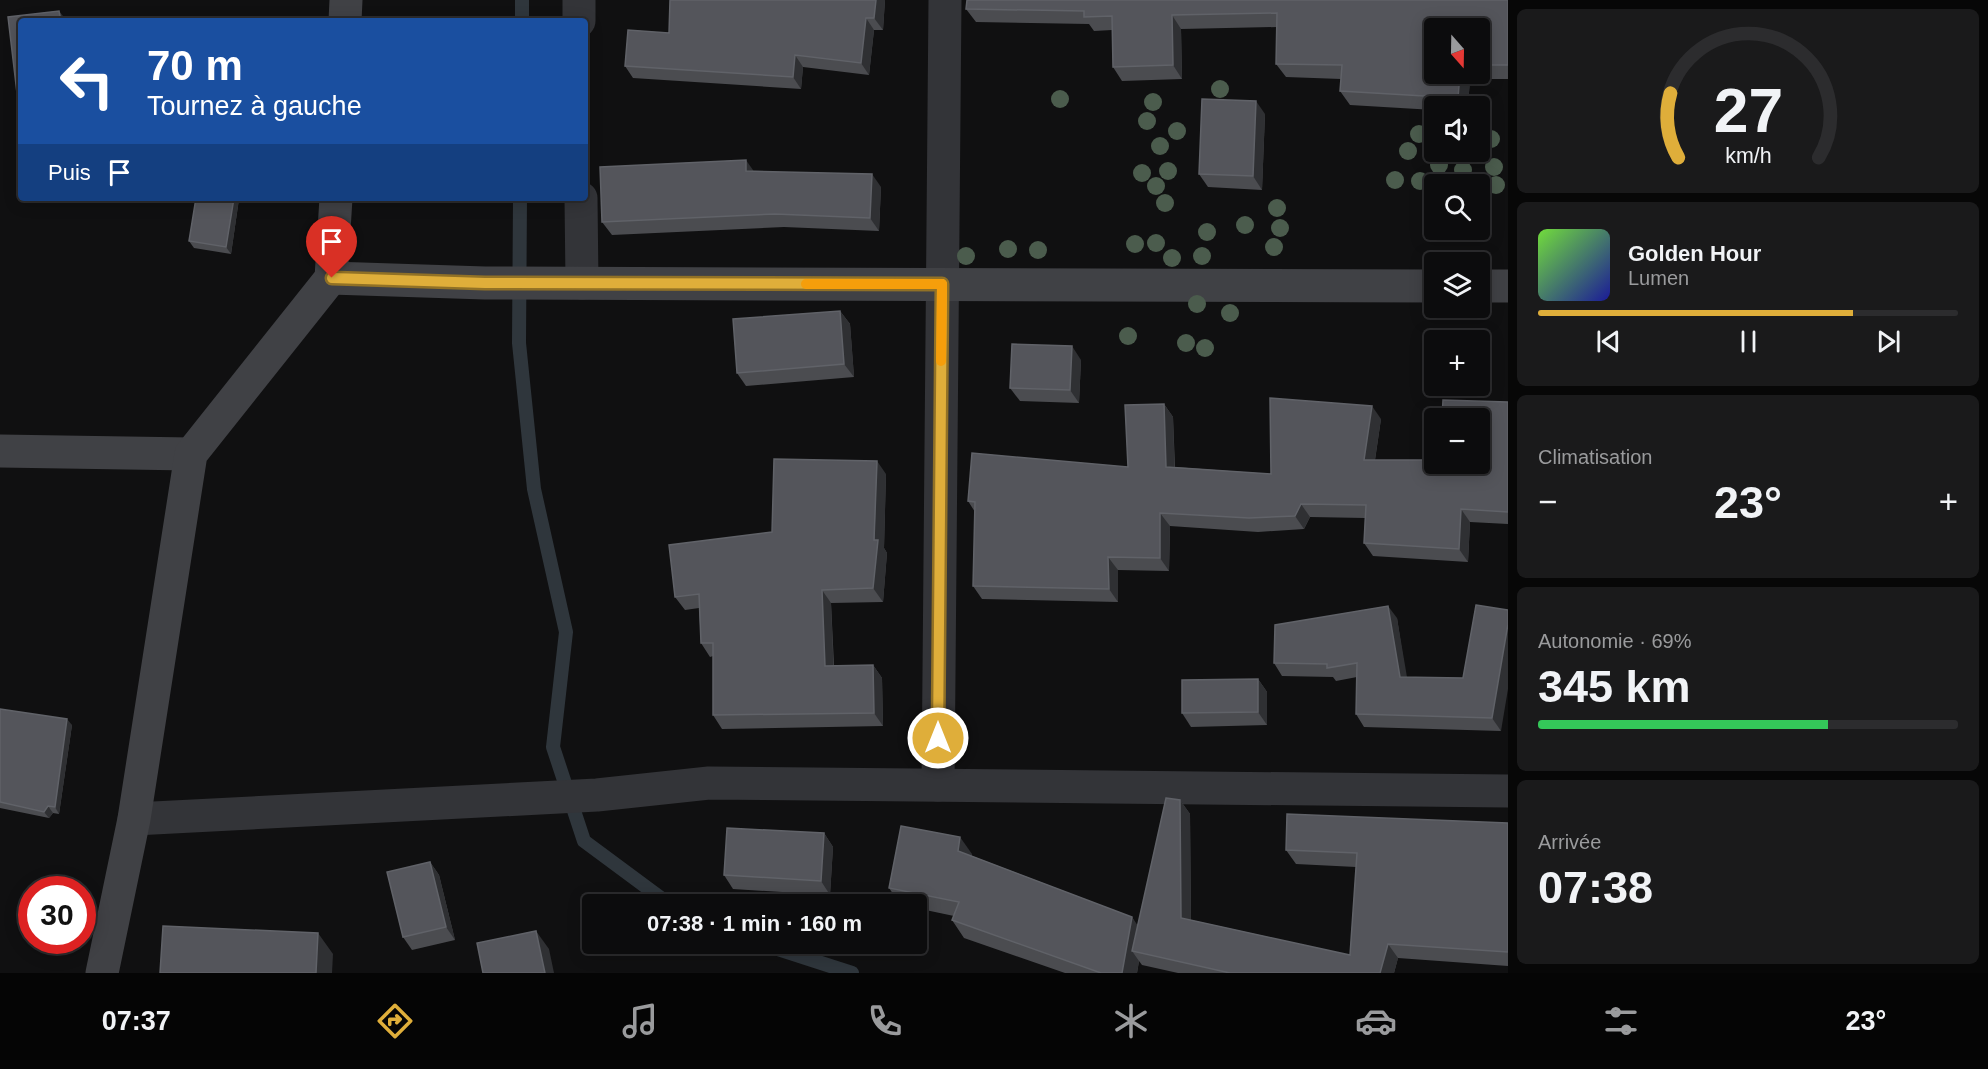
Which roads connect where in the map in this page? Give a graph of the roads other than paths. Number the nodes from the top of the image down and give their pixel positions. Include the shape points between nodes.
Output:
1 (346, 0) edge
2 (579, 0) edge
3 (945, 0) edge
4 (345, 18) edge
5 (579, 18) edge
6 (336, 201) edge
7 (581, 201) edge
8 (332, 278) junction
9 (572, 283) junction
10 (942, 284) junction
11 (1424, 286) edge
12 (1490, 286) edge
13 (1508, 286) edge
14 (0, 451) edge
15 (191, 454) junction
16 (938, 785) junction
17 (1508, 790) edge
18 (134, 819) junction
19 (102, 973) edge

1 - 4 street
2 - 5 street
3 - 10 street
6 - 8 street
7 - 9 street
8 - 9 street
8 - 15 street
9 - 10 street
10 - 11 street
10 - 16 street
12 - 13 street
14 - 15 street
15 - 18 street
16 - 17 street
16 - 18 street via 709,783 597,795
18 - 19 street

